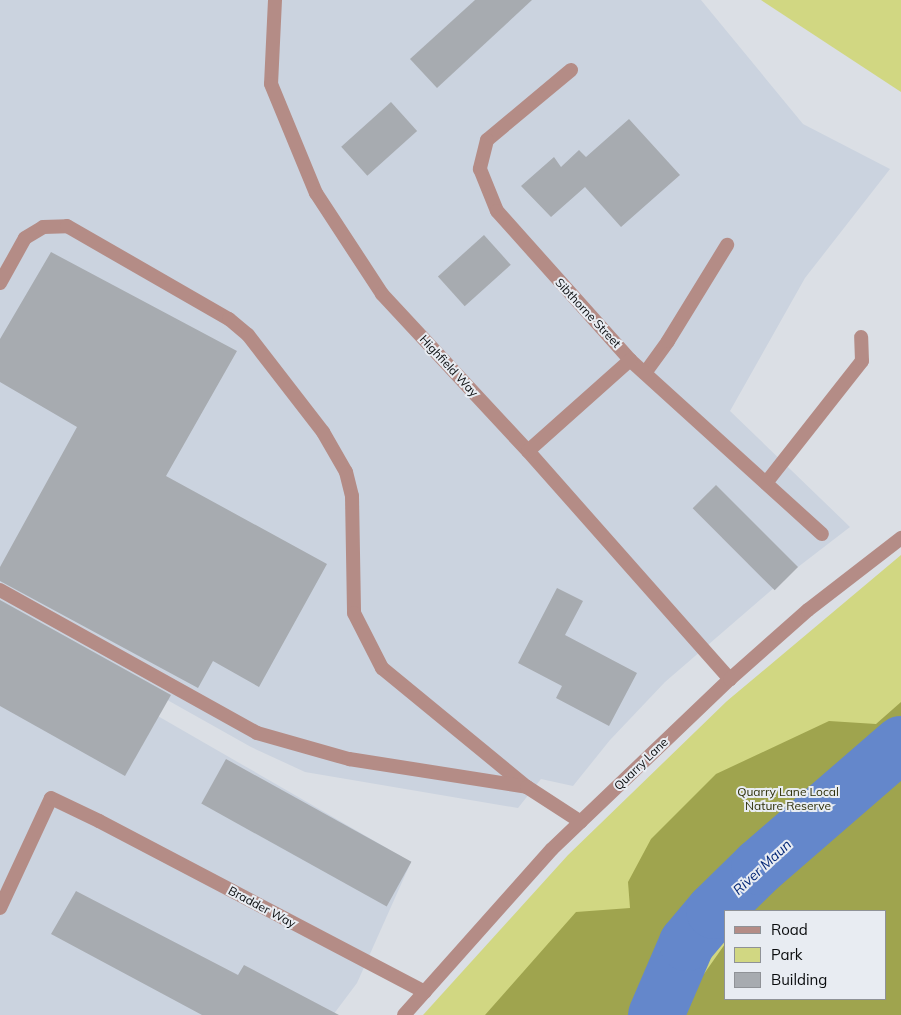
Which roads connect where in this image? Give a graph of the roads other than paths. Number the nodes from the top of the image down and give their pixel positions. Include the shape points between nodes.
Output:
1 (275, 0) edge
2 (571, 70) dead end
3 (727, 245) dead end
4 (0, 283) edge
5 (861, 337) dead end
6 (630, 360) junction
7 (645, 373) junction
8 (528, 451) junction
9 (766, 483) junction
10 (822, 534) dead end
11 (901, 538) edge
12 (0, 590) edge
13 (730, 679) junction
14 (527, 787) junction
15 (581, 822) junction
16 (0, 908) edge
17 (425, 992) junction
18 (404, 1015) edge

1 - 8 street, Highfield Way via 271,84 316,193 382,294
2 - 6 street, Sibthorne Street via 487,140 480,169 496,211
3 - 7 street
4 - 14 street via 25,238 43,227 66,226 229,319 248,335 323,432 346,472 352,496 356,569 354,613 382,668
5 - 9 street via 862,361
6 - 7 street, Sibthorne Street
6 - 8 street
7 - 9 street, Sibthorne Street
8 - 13 street, Highfield Way
9 - 10 street, Sibthorne Street
11 - 13 street, Quarry Lane via 808,610
12 - 14 street via 256,733 349,759
13 - 15 street, Quarry Lane
14 - 15 street
15 - 17 street, Quarry Lane
16 - 17 street, Bradder Way via 51,798
17 - 18 street, Quarry Lane

